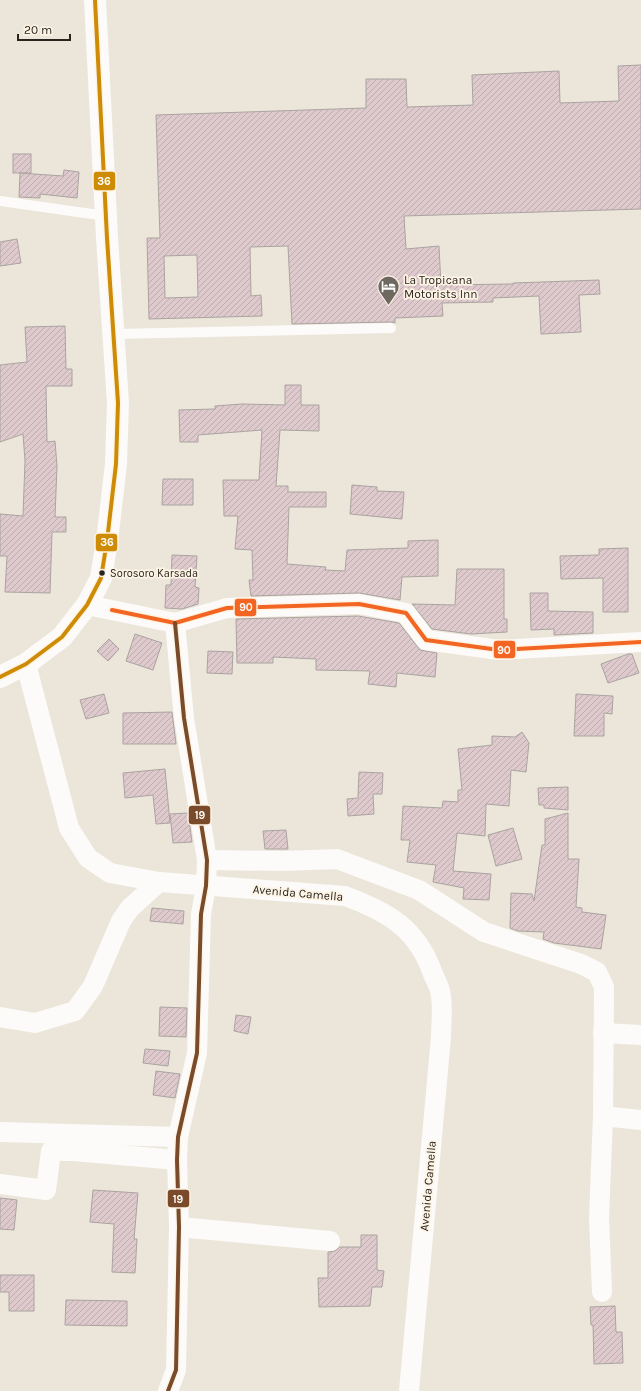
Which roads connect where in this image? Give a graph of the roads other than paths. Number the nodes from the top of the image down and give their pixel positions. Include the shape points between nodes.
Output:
1 (95, 0) edge
2 (0, 200) edge
3 (106, 216) junction
4 (391, 328) dead end
5 (114, 334) junction
6 (87, 605) junction
7 (175, 623) junction
8 (641, 642) edge
9 (26, 664) junction
10 (0, 677) edge
11 (207, 860) junction
12 (159, 882) junction
13 (206, 886) junction
14 (0, 1017) edge
15 (603, 1033) junction
16 (641, 1035) edge
17 (603, 1116) junction
18 (641, 1120) edge
19 (0, 1132) edge
20 (178, 1137) junction
21 (177, 1160) junction
22 (0, 1184) edge
23 (179, 1227) junction
24 (330, 1241) dead end
25 (602, 1292) dead end
26 (168, 1391) edge
27 (409, 1391) edge

1 - 3 highway
2 - 3 lane
3 - 5 highway
4 - 5 lane
5 - 6 highway via 118,404 116,464 101,578
6 - 7 street
6 - 9 highway via 62,637
7 - 8 street via 227,608 359,604 406,613 426,640 499,650
7 - 11 street via 184,718
9 - 10 highway
9 - 12 street, Avenida Camella via 69,828 88,858 110,873
11 - 13 street
11 - 15 street via 337,859 419,890 484,932 581,964 597,972 604,987
12 - 13 street, Avenida Camella
12 - 14 street via 130,908 121,921 94,986 75,1011 36,1022
13 - 20 street via 201,914 197,1053
13 - 27 street, Avenida Camella via 345,896 372,906 397,920 418,943 430,965 441,996 441,1037
15 - 16 street
15 - 17 street
17 - 18 street
17 - 25 street via 599,1218
19 - 20 street
20 - 21 street
21 - 22 street via 50,1151 46,1190
21 - 23 street
23 - 24 street
23 - 26 street via 176,1370

